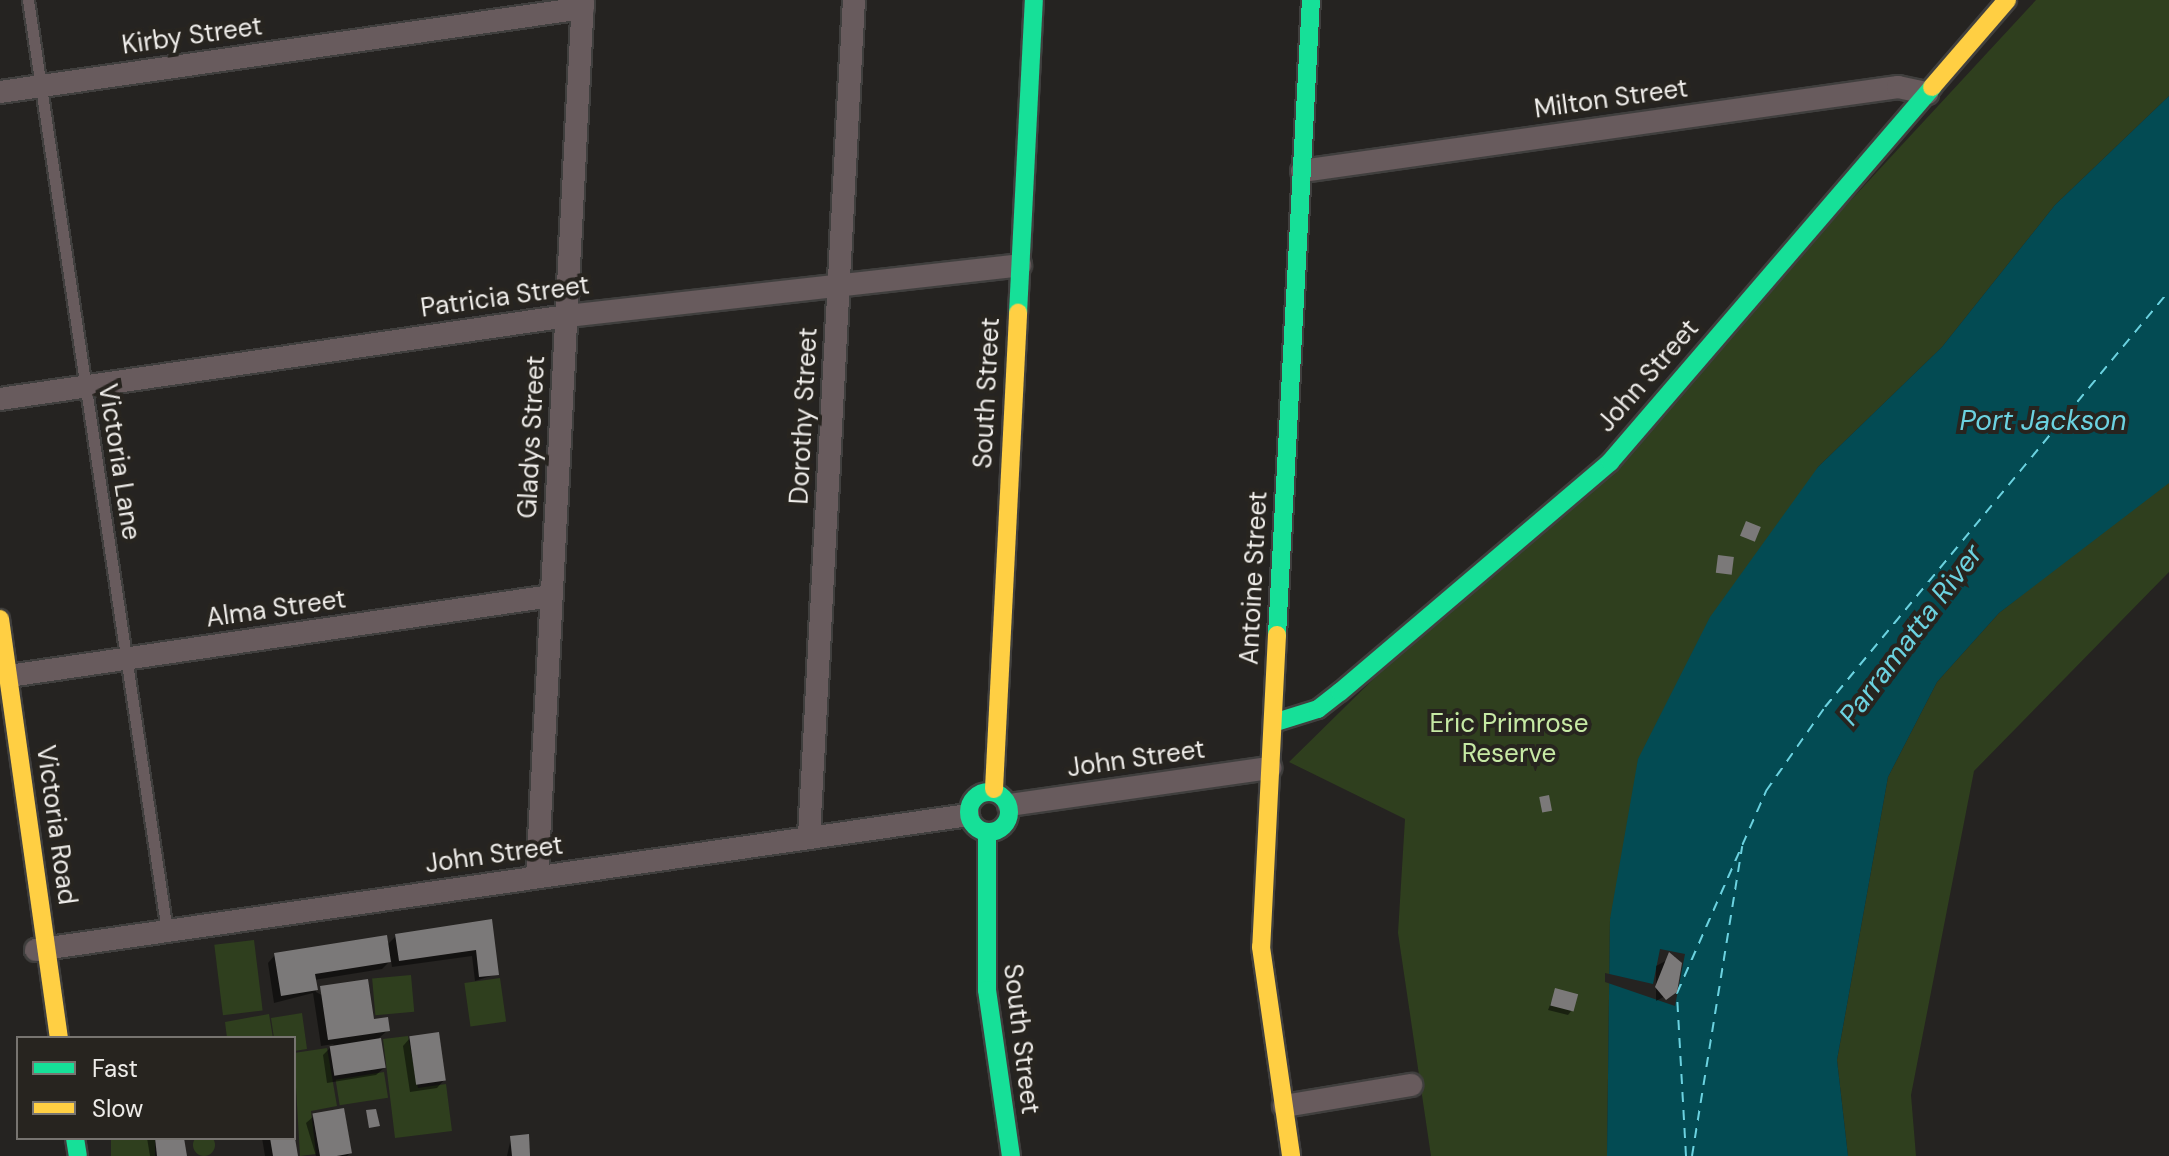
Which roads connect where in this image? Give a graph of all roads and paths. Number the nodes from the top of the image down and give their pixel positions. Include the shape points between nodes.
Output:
1 (28, 0) edge
2 (854, 0) edge
3 (1034, 0) edge
4 (1311, 0) edge
5 (2007, 0) edge
6 (583, 4) edge
7 (41, 87) junction
8 (0, 92) edge
9 (1927, 93) junction
10 (1302, 171) junction
11 (1020, 265) junction
12 (839, 286) junction
13 (567, 316) junction
14 (85, 386) junction
15 (0, 399) edge
16 (551, 596) junction
17 (0, 619) edge
18 (126, 659) junction
19 (9, 676) junction
20 (1273, 723) junction
21 (0, 767) edge
22 (1270, 768) junction
23 (1002, 797) junction
24 (968, 815) junction
25 (987, 833) junction
26 (809, 836) junction
27 (537, 877) junction
28 (167, 931) junction
29 (37, 950) junction
30 (40, 1036) edge
31 (58, 1036) edge
32 (1411, 1085) dead end
33 (1284, 1106) junction
34 (1011, 1156) edge
35 (1291, 1156) edge

1 - 7 lane, Victoria Lane
2 - 12 street, Dorothy Street
3 - 11 main road, South Street
4 - 10 main road, Antoine Street
5 - 9 main road, John Street
6 - 7 street, Kirby Street
6 - 13 street, Gladys Street
7 - 8 street, Kirby Street
7 - 14 lane, Victoria Lane
9 - 10 street, Milton Street via 1898,87
9 - 20 main road, John Street via 1598,474 1318,709
10 - 20 main road, Antoine Street
11 - 12 street, Patricia Street
11 - 23 main road, South Street
12 - 13 street, Patricia Street
12 - 26 street, Dorothy Street
13 - 14 street, Patricia Street
13 - 16 street, Gladys Street
14 - 15 street, Patricia Street
14 - 18 lane, Victoria Lane
16 - 18 street, Alma Street
16 - 27 street, Gladys Street
17 - 19 main road, Victoria Road
18 - 19 street, Alma Street
18 - 28 lane, Victoria Lane
19 - 29 main road, Victoria Road
20 - 22 main road, Antoine Street
21 - 29 main road, Victoria Road
22 - 23 street, John Street
22 - 33 main road, Antoine Street via 1261,947
23 - 24 main road
23 - 25 main road
24 - 25 main road via 973,830
24 - 26 street, John Street
25 - 34 main road, South Street via 987,990
26 - 27 street, John Street
27 - 28 street, John Street
28 - 29 street, John Street
29 - 30 main road, Victoria Road
29 - 31 main road, Victoria Road
32 - 33 street
33 - 35 main road, Antoine Street

